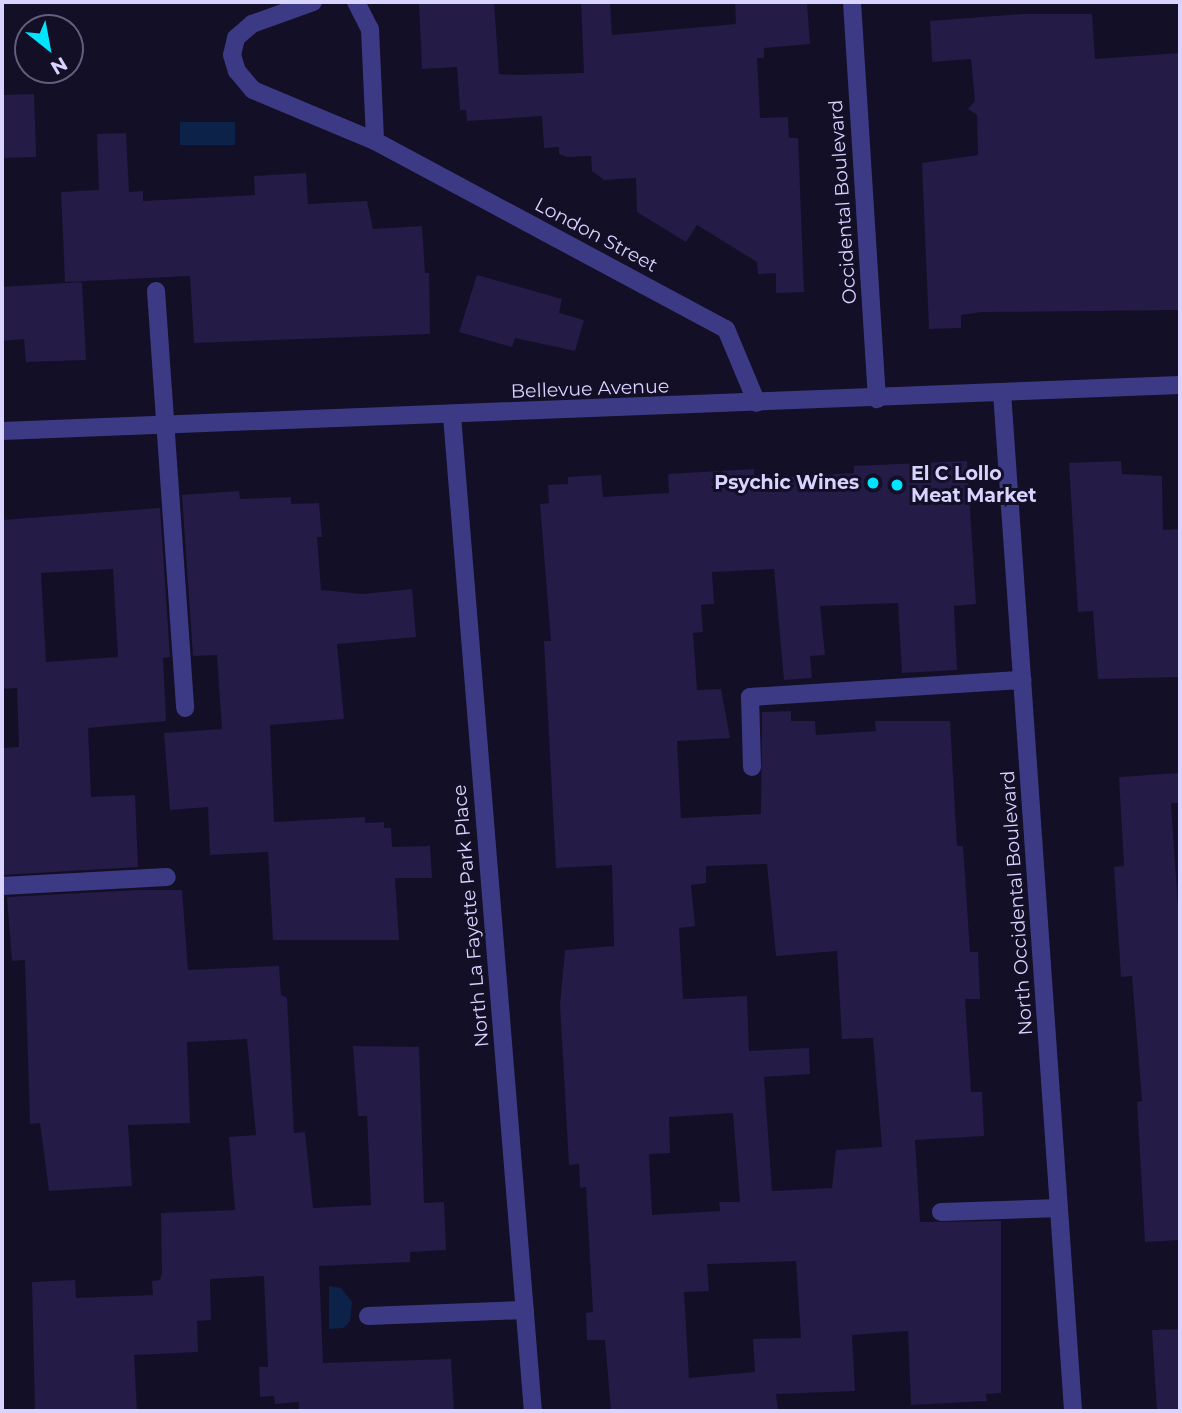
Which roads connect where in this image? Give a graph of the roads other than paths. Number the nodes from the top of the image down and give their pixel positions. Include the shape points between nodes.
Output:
1 (313, 2) edge
2 (356, 2) edge
3 (852, 2) edge
4 (375, 141) junction
5 (156, 291) dead end
6 (1180, 385) edge
7 (1002, 392) junction
8 (877, 399) junction
9 (757, 403) junction
10 (452, 416) junction
11 (167, 426) junction
12 (2, 430) edge
13 (1022, 680) junction
14 (186, 708) dead end
15 (752, 767) dead end
16 (167, 877) dead end
17 (2, 886) edge
18 (1059, 1208) junction
19 (941, 1212) dead end
20 (525, 1311) junction
21 (368, 1316) dead end
22 (533, 1411) edge
23 (1073, 1411) edge

1 - 4 street, London Street via 252,24 236,38 232,54 237,71 253,90
2 - 4 street via 370,29
3 - 8 street, Occidental Boulevard
4 - 9 street, London Street via 726,329
5 - 11 street
6 - 7 street, Bellevue Avenue
7 - 8 street, Bellevue Avenue
7 - 13 street, North Occidental Boulevard
8 - 9 street, Bellevue Avenue
9 - 10 street, Bellevue Avenue
10 - 11 street, Bellevue Avenue
10 - 20 street, North La Fayette Park Place
11 - 12 street, Bellevue Avenue
11 - 14 street
13 - 15 street via 750,697
13 - 18 street, North Occidental Boulevard
16 - 17 street
18 - 19 street
18 - 23 street, North Occidental Boulevard
20 - 21 street
20 - 22 street, North La Fayette Park Place

